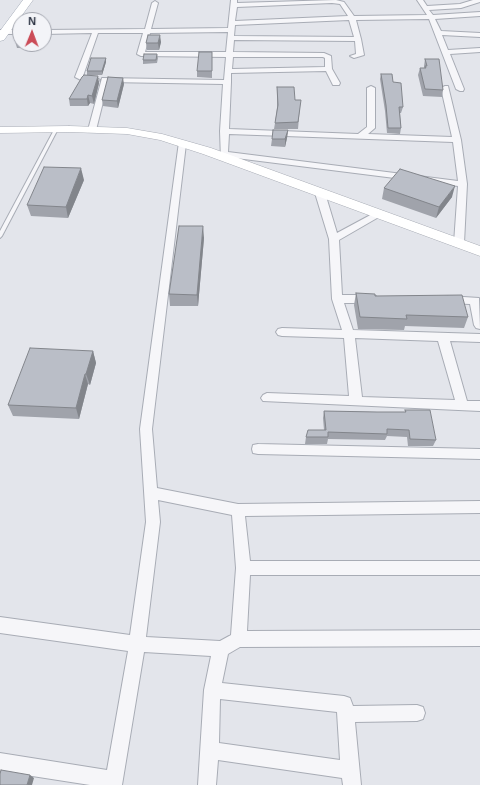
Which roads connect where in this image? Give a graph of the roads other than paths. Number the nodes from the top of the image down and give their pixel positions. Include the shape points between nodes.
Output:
1 (18, 0) edge
2 (28, 0) edge
3 (420, 0) edge
4 (479, 0) edge
5 (155, 3) dead end
6 (234, 3) edge
7 (425, 8) junction
8 (480, 14) edge
9 (352, 18) junction
10 (432, 18) junction
11 (480, 21) edge
12 (232, 26) junction
13 (96, 31) junction
14 (147, 31) junction
15 (52, 32) edge
16 (12, 33) edge
17 (439, 33) junction
18 (1, 34) edge
19 (480, 35) edge
20 (230, 38) junction
21 (358, 40) junction
22 (480, 50) edge
23 (446, 52) junction
24 (230, 53) junction
25 (354, 56) dead end
26 (328, 69) junction
27 (228, 71) junction
28 (105, 80) junction
29 (227, 82) junction
30 (336, 83) dead end
31 (371, 88) dead end
32 (445, 88) dead end
33 (460, 89) dead end
34 (56, 129) junction
35 (0, 130) edge
36 (92, 130) junction
37 (224, 131) junction
38 (360, 135) junction
39 (457, 140) junction
40 (182, 144) junction
41 (225, 156) junction
42 (463, 184) junction
43 (320, 193) junction
44 (379, 214) junction
45 (0, 236) edge
46 (334, 239) junction
47 (459, 243) junction
48 (480, 251) edge
49 (337, 299) junction
50 (383, 299) edge
51 (436, 300) edge
52 (480, 325) edge
53 (282, 332) dead end
54 (349, 334) junction
55 (443, 338) junction
56 (480, 338) edge
57 (267, 398) dead end
58 (356, 401) junction
59 (462, 405) junction
60 (480, 406) edge
61 (258, 449) dead end
62 (480, 454) edge
63 (150, 492) junction
64 (480, 508) edge
65 (238, 510) junction
66 (243, 568) junction
67 (480, 568) edge
68 (0, 625) edge
69 (480, 638) edge
70 (239, 639) junction
71 (138, 644) junction
72 (222, 649) junction
73 (212, 690) junction
74 (344, 704) junction
75 (417, 713) dead end
76 (210, 750) junction
77 (0, 762) edge
78 (351, 777) edge
79 (113, 783) edge
80 (207, 785) edge

1 - 18 main road
2 - 18 main road
3 - 7 street
4 - 7 street via 461,6
5 - 14 street
6 - 9 street via 336,1 342,3
6 - 12 street
7 - 10 street
8 - 10 street
9 - 10 street
9 - 12 street
9 - 21 street
10 - 11 street
10 - 17 street
12 - 14 street
12 - 20 street
13 - 14 street
13 - 15 street
13 - 28 street via 79,78
14 - 24 street via 141,54
16 - 18 street
17 - 19 street
17 - 23 street
20 - 21 street
20 - 24 street
21 - 25 street via 360,55
22 - 23 street
23 - 33 street
24 - 26 street via 324,54 329,57
24 - 27 street
26 - 27 street
26 - 30 street
27 - 29 street
28 - 29 street
28 - 36 street
29 - 37 street
31 - 38 street via 371,128
32 - 39 street
34 - 35 street
34 - 36 street
34 - 45 lane
36 - 40 street via 162,137
37 - 38 street
37 - 41 street
38 - 39 street
39 - 42 street
40 - 41 street
40 - 63 street via 146,429
41 - 42 street
41 - 43 street
42 - 47 street
43 - 44 street
43 - 46 street
44 - 46 street
44 - 47 street
46 - 49 street
47 - 48 street
49 - 50 street
49 - 54 street
51 - 52 street via 475,301
53 - 54 street
54 - 55 street
54 - 58 street
55 - 56 street
55 - 59 street
57 - 58 street
58 - 59 street
59 - 60 street
61 - 62 street
63 - 65 street
63 - 71 street via 153,522
64 - 65 street
65 - 66 street
66 - 67 street
66 - 70 street
68 - 71 street
69 - 70 street
70 - 72 street
71 - 72 street
71 - 79 street
72 - 73 street
73 - 74 street
73 - 76 street
74 - 75 street via 348,714
74 - 78 street
76 - 78 street
76 - 80 street
77 - 79 street

